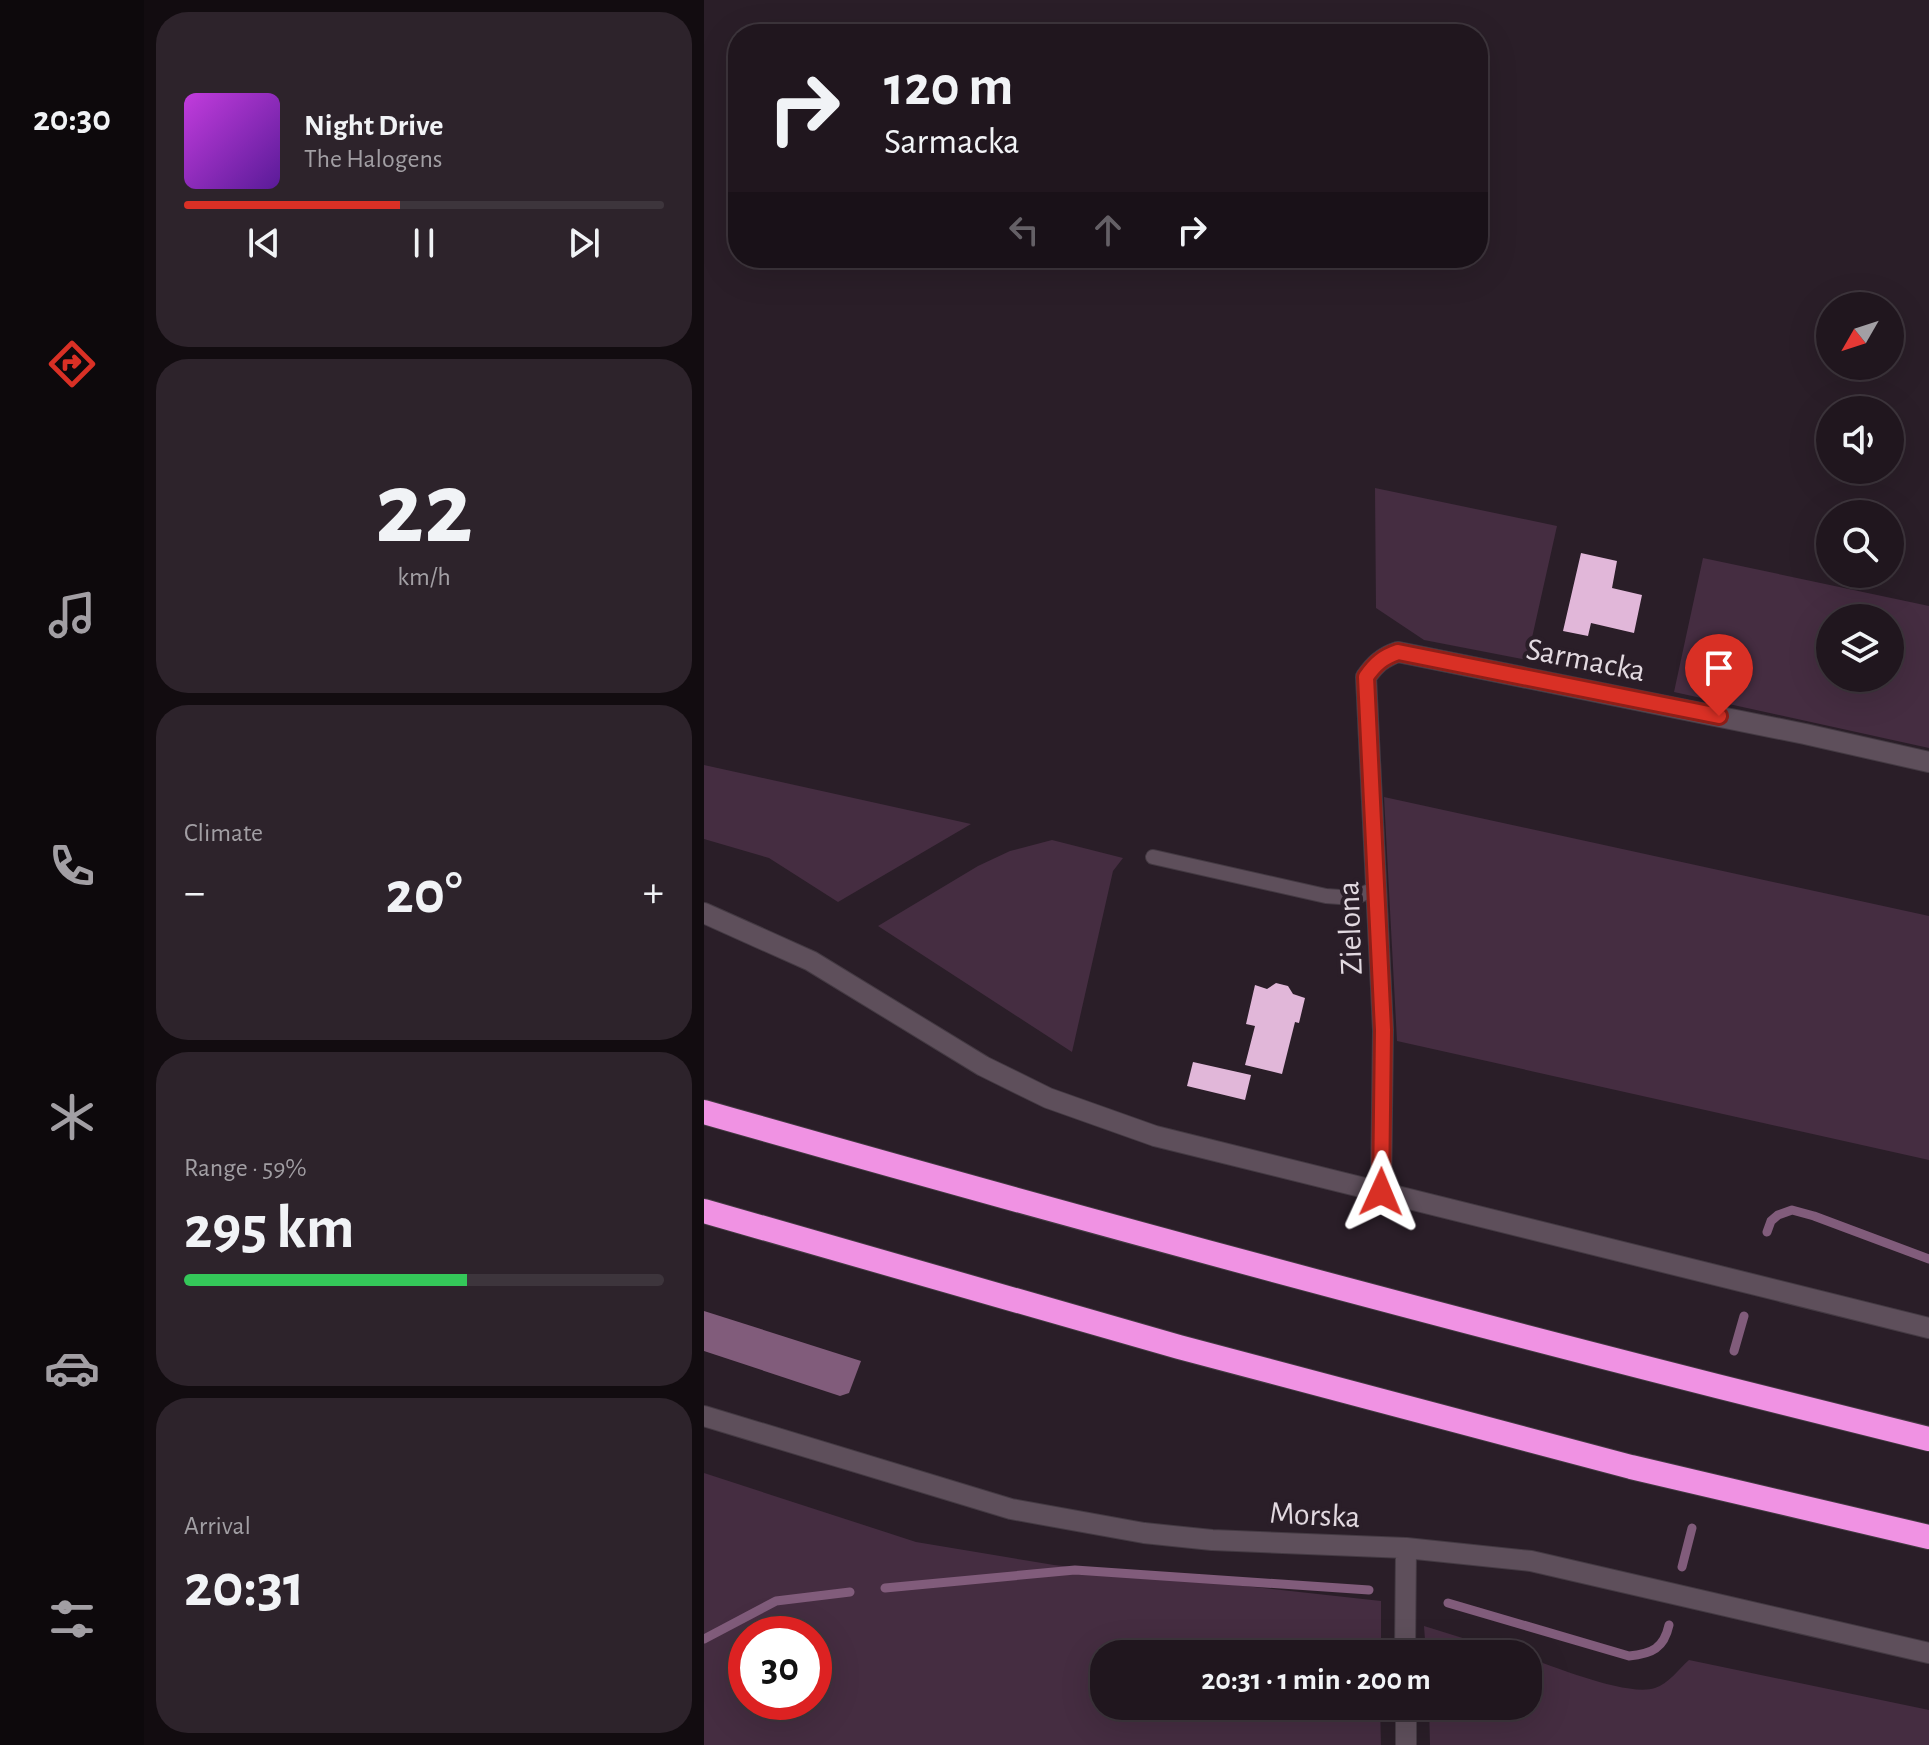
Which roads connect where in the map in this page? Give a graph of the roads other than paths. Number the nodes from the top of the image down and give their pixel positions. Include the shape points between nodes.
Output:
1 (1375, 665) joint
2 (1929, 762) edge
3 (1153, 857) dead end
4 (1378, 887) junction
5 (704, 913) edge
6 (704, 1112) edge
7 (1381, 1192) junction
8 (704, 1211) edge
9 (1929, 1328) edge
10 (704, 1416) edge
11 (1929, 1439) edge
12 (1929, 1537) edge
13 (1406, 1548) junction
14 (1405, 1640) edge
15 (1929, 1653) edge
16 (1406, 1720) edge
17 (1406, 1745) edge

1 - 2 street, Sarmacka via 1398,652
1 - 4 street, Zielona via 1366,677
3 - 4 lane via 1326,896 1354,898
4 - 7 street, Zielona
5 - 7 street via 811,961 936,1040 1048,1098 1155,1136
6 - 11 highway via 1198,1251
7 - 9 street
8 - 12 highway via 1179,1347 1631,1467
10 - 13 street, Morska via 1062,1520 1212,1540
13 - 14 street
13 - 15 street, Morska via 1531,1561
16 - 17 street

